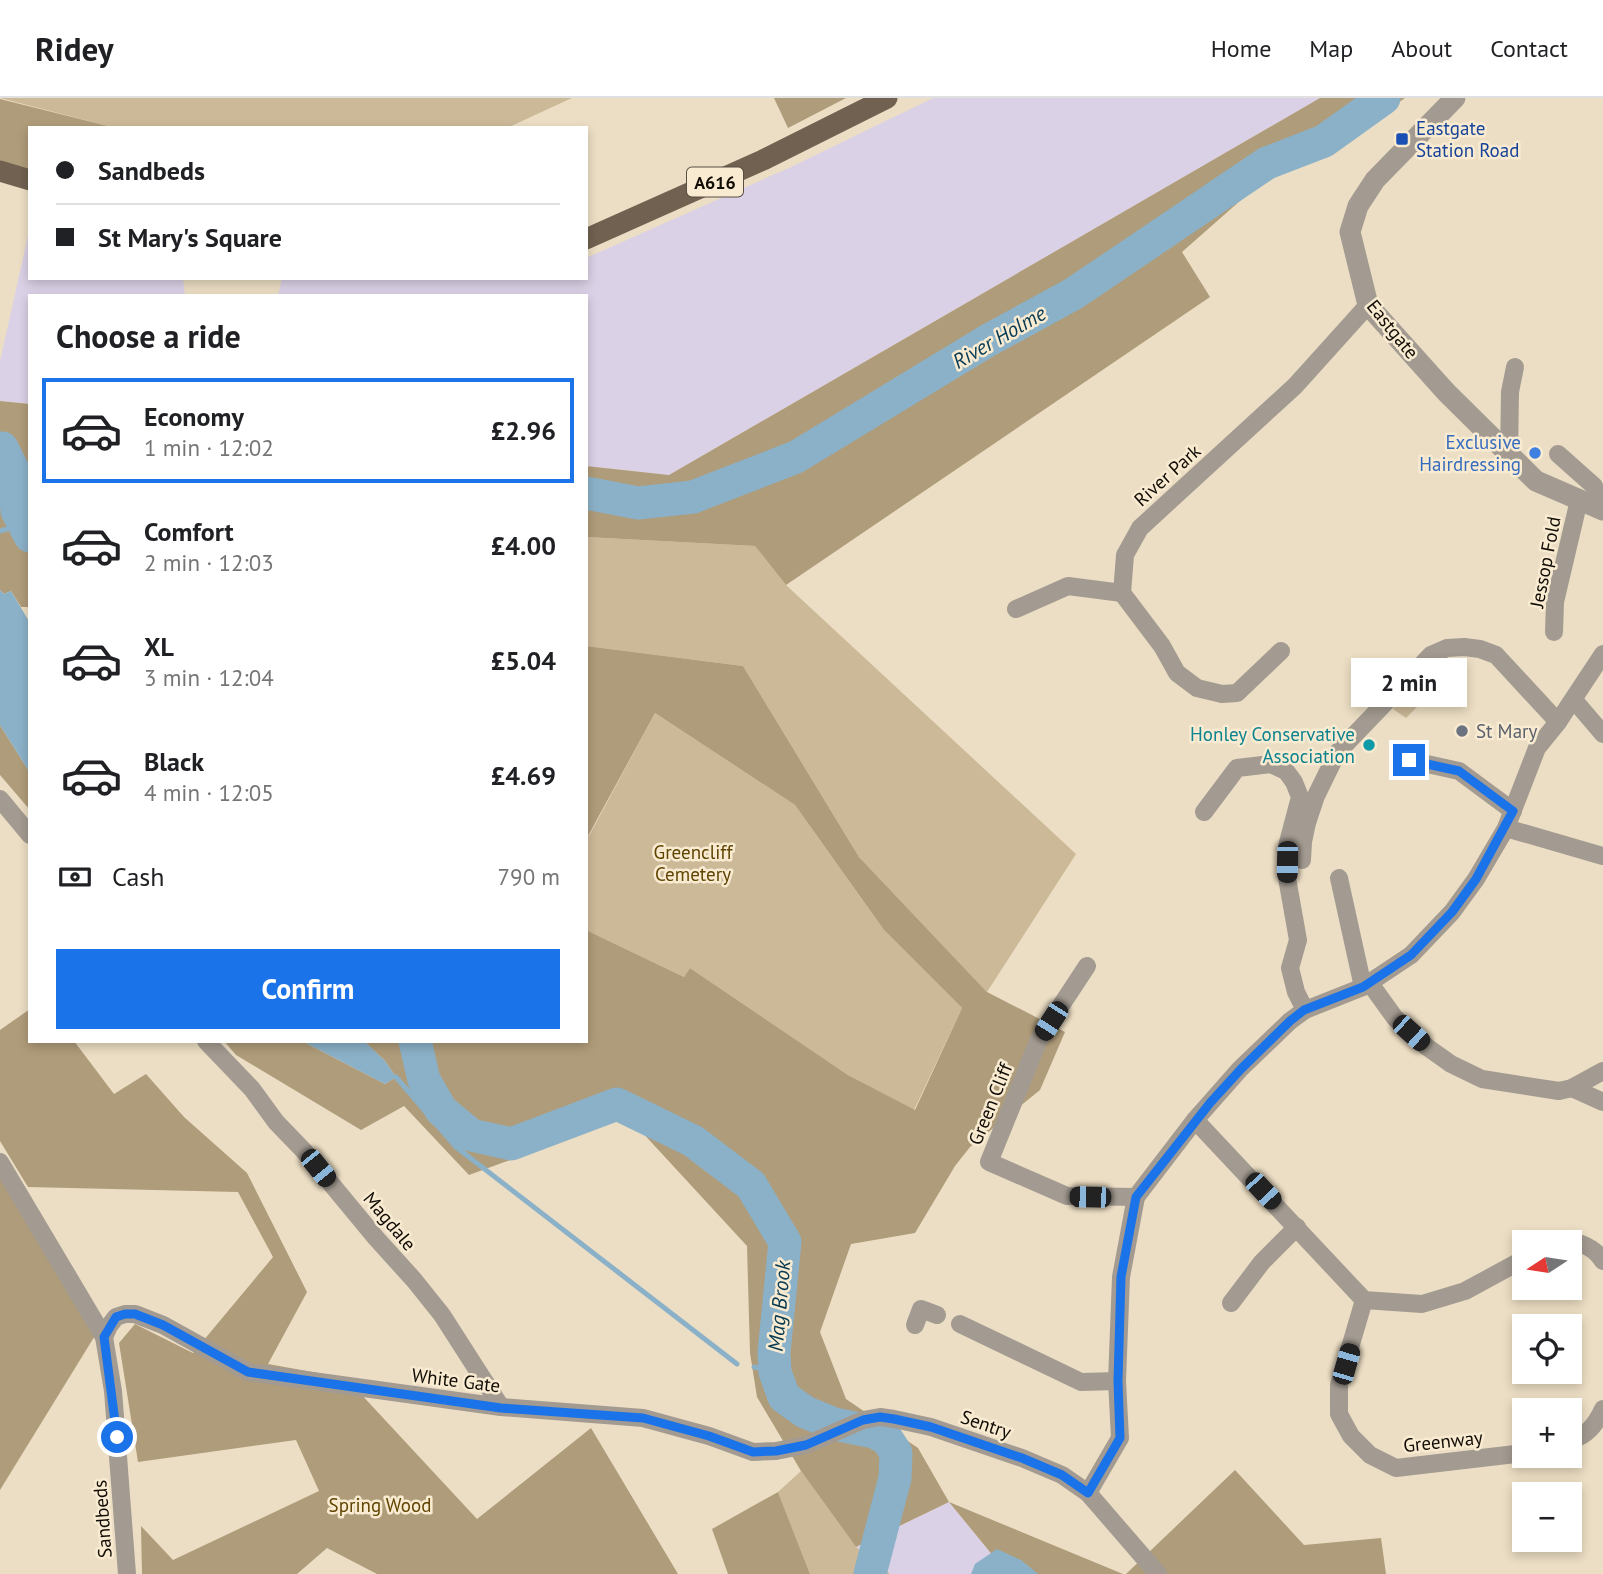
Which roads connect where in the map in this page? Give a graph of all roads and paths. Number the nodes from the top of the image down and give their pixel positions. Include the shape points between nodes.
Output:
1 (887, 98) edge
2 (1455, 98) edge
3 (0, 171) edge
4 (28, 179) edge
5 (588, 238) edge
6 (1368, 305) junction
7 (1515, 367) dead end
8 (1558, 454) dead end
9 (1509, 456) junction
10 (1579, 500) junction
11 (1603, 510) edge
12 (1122, 593) junction
13 (1016, 609) dead end
14 (1553, 632) dead end
15 (1281, 651) dead end
16 (1603, 654) edge
17 (1574, 700) junction
18 (1603, 712) edge
19 (1558, 722) junction
20 (1603, 734) edge
21 (1409, 760) dead end
22 (0, 799) edge
23 (1203, 812) dead end
24 (1510, 820) junction
25 (28, 833) edge
26 (1603, 856) edge
27 (1303, 860) dead end
28 (1339, 878) dead end
29 (1087, 966) dead end
30 (1366, 984) junction
31 (1304, 1010) junction
32 (208, 1043) edge
33 (1603, 1071) edge
34 (1566, 1089) junction
35 (1603, 1102) edge
36 (1195, 1120) junction
37 (0, 1161) edge
38 (1136, 1197) junction
39 (1297, 1227) junction
40 (1582, 1244) edge
41 (1603, 1261) edge
42 (1512, 1266) edge
43 (1364, 1300) junction
44 (1231, 1303) dead end
45 (937, 1315) dead end
46 (960, 1324) dead end
47 (915, 1325) dead end
48 (104, 1337) junction
49 (1118, 1381) junction
50 (501, 1408) junction
51 (1603, 1409) edge
52 (863, 1420) joint
53 (1582, 1436) edge
54 (1512, 1454) edge
55 (1088, 1493) junction
56 (127, 1574) edge
57 (1158, 1574) edge

1 - 5 main road, A616 via 763,160
2 - 6 street, Eastgate via 1375,180 1358,206 1350,232
3 - 4 main road
6 - 9 street, Eastgate
6 - 12 street, River Park via 1296,386 1140,528 1125,555
7 - 9 street
8 - 11 street via 1594,486
9 - 10 street, Eastgate via 1536,481
10 - 11 street, Eastgate
10 - 14 street, Jessop Fold via 1555,602
12 - 13 street via 1068,586
12 - 15 street via 1177,673 1197,688 1237,693
16 - 17 street
17 - 18 street
17 - 19 street
17 - 20 street
19 - 24 street via 1536,748
19 - 27 street via 1496,655 1464,647 1431,655 1337,753 1307,823
21 - 24 street via 1459,771
22 - 25 street
23 - 31 street via 1237,768 1271,764 1286,771 1294,782 1300,797 1287,846 1287,878 1298,940 1290,968
24 - 26 street
24 - 30 street via 1452,912 1411,955
28 - 30 street
29 - 38 street, Green Cliff via 1039,1039 989,1162 1067,1196
30 - 31 street
30 - 34 street via 1395,1018 1451,1065 1482,1079
31 - 36 street
32 - 50 street, Magdale via 414,1280
33 - 34 street
34 - 35 street
36 - 38 street
36 - 39 street
37 - 48 street
38 - 49 street via 1121,1277
39 - 43 street
39 - 44 street
40 - 41 street via 1598,1252
42 - 43 street via 1465,1291 1422,1304
43 - 54 street, Greenway via 1339,1385 1339,1414 1351,1437 1370,1455 1396,1468
45 - 47 street via 921,1309
46 - 49 street via 1081,1382
48 - 50 street, White Gate via 116,1317 135,1314 248,1372
48 - 56 street, Sandbeds via 113,1391
49 - 55 street via 1120,1438
50 - 52 street, White Gate via 643,1418 753,1452 824,1439
51 - 53 street via 1595,1426
52 - 55 street, Sentry via 880,1417 931,1427 1022,1458 1062,1475
55 - 57 street, Sentry

